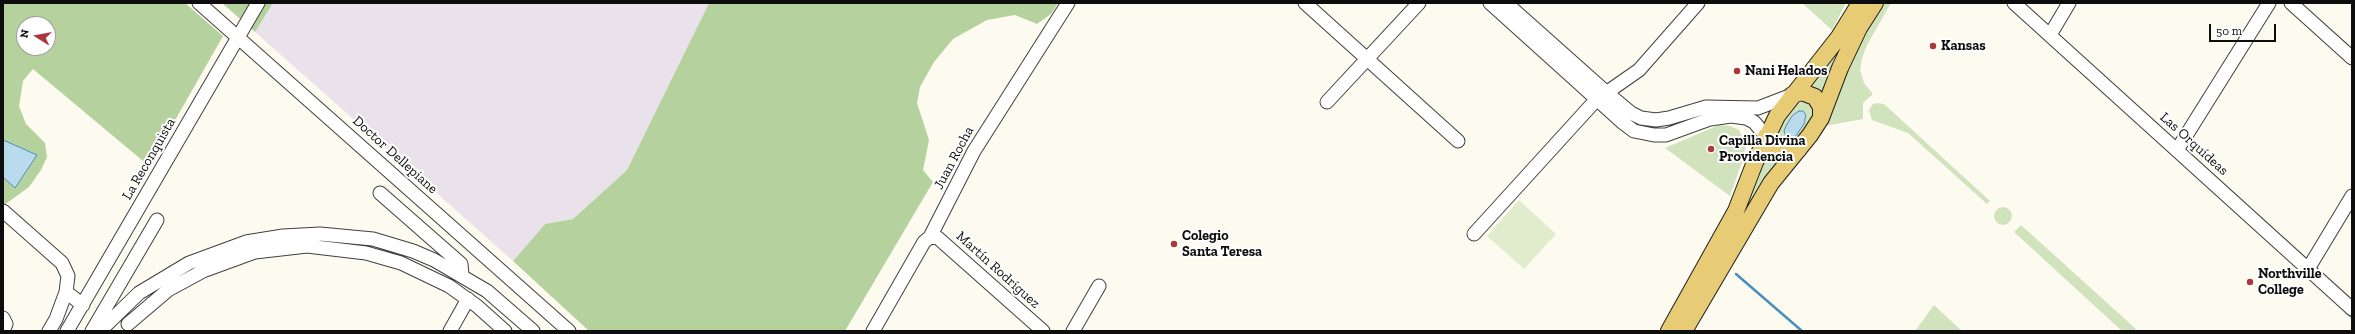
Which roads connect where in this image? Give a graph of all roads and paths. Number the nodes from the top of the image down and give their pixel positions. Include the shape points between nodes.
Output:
1 (199, 3) edge
2 (258, 3) edge
3 (1068, 3) edge
4 (1305, 3) edge
5 (1419, 3) edge
6 (1490, 3) edge
7 (1506, 3) edge
8 (1686, 3) edge
9 (1698, 3) edge
10 (1860, 3) edge
11 (1875, 3) edge
12 (2014, 3) edge
13 (2069, 3) edge
14 (2270, 3) edge
15 (2291, 3) edge
16 (2050, 35) junction
17 (238, 37) junction
18 (2352, 58) edge
19 (1367, 59) junction
20 (1627, 78) junction
21 (1792, 95) junction
22 (1601, 96) junction
23 (1327, 102) dead end
24 (1731, 112) junction
25 (1821, 118) junction
26 (1664, 119) junction
27 (1666, 134) junction
28 (1766, 136) junction
29 (1458, 141) dead end
30 (1799, 149) junction
31 (2176, 150) junction
32 (380, 193) dead end
33 (2352, 196) edge
34 (5, 216) edge
35 (157, 220) dead end
36 (422, 230) junction
37 (1474, 234) dead end
38 (930, 237) junction
39 (412, 251) junction
40 (2308, 269) junction
41 (466, 277) junction
42 (122, 278) junction
43 (1098, 286) dead end
44 (483, 288) junction
45 (66, 292) junction
46 (138, 292) junction
47 (110, 299) junction
48 (468, 299) junction
49 (83, 305) junction
50 (2352, 308) edge
51 (119, 312) junction
52 (3, 318) edge
53 (130, 328) edge
54 (3, 331) edge
55 (49, 331) edge
56 (67, 331) edge
57 (92, 331) edge
58 (100, 331) edge
59 (450, 331) edge
60 (505, 331) edge
61 (533, 331) edge
62 (569, 331) edge
63 (873, 331) edge
64 (1042, 331) edge
65 (1073, 331) edge
66 (1669, 331) edge
67 (1684, 331) edge

1 - 17 street, Doctor Dellepiane
2 - 17 street, La Reconquista
3 - 38 street, Juan Rocha via 974,151
4 - 19 street
5 - 19 street
6 - 22 street
7 - 22 street
8 - 20 street via 1633,63
9 - 20 street via 1639,70
10 - 21 main road via 1839,37
11 - 25 main road via 1840,68
12 - 16 street, Las Orquídeas
13 - 16 street
14 - 31 street
15 - 18 street
16 - 31 street, Las Orquídeas
17 - 49 street, La Reconquista
17 - 62 street, Doctor Dellepiane
19 - 23 street
19 - 29 street
20 - 22 street
21 - 24 street via 1758,108
21 - 25 main road via 1802,92 1815,97 1821,107
21 - 28 main road
22 - 26 street via 1636,116
22 - 27 street via 1634,131
22 - 37 street
24 - 26 street via 1706,107
24 - 27 street
24 - 28 street via 1754,122
25 - 30 main road
26 - 27 street via 1675,125
28 - 30 main road via 1776,151 1787,154
28 - 66 main road via 1736,211
30 - 67 main road via 1771,183 1752,213
31 - 40 street, Las Orquídeas
32 - 36 street
33 - 40 street
34 - 45 street via 62,262 68,276
35 - 42 street
36 - 39 street
36 - 41 street via 461,264
38 - 63 street, Juan Rocha via 924,242
38 - 64 street, Martín Rodríguez via 938,238
39 - 41 street
39 - 46 street via 373,240 342,235 265,238 207,255
40 - 50 street, Las Orquídeas
41 - 44 street
41 - 48 street via 463,288
42 - 46 street
42 - 47 street
43 - 65 street
44 - 48 street
44 - 61 street
45 - 49 street
45 - 55 street
46 - 51 street
47 - 51 street
47 - 57 street
48 - 53 street via 426,274 384,257 322,246 288,247 255,252 203,271 168,290
48 - 59 street
48 - 60 street
49 - 56 street, La Reconquista
51 - 53 street
51 - 58 street
52 - 54 street via 6,324

